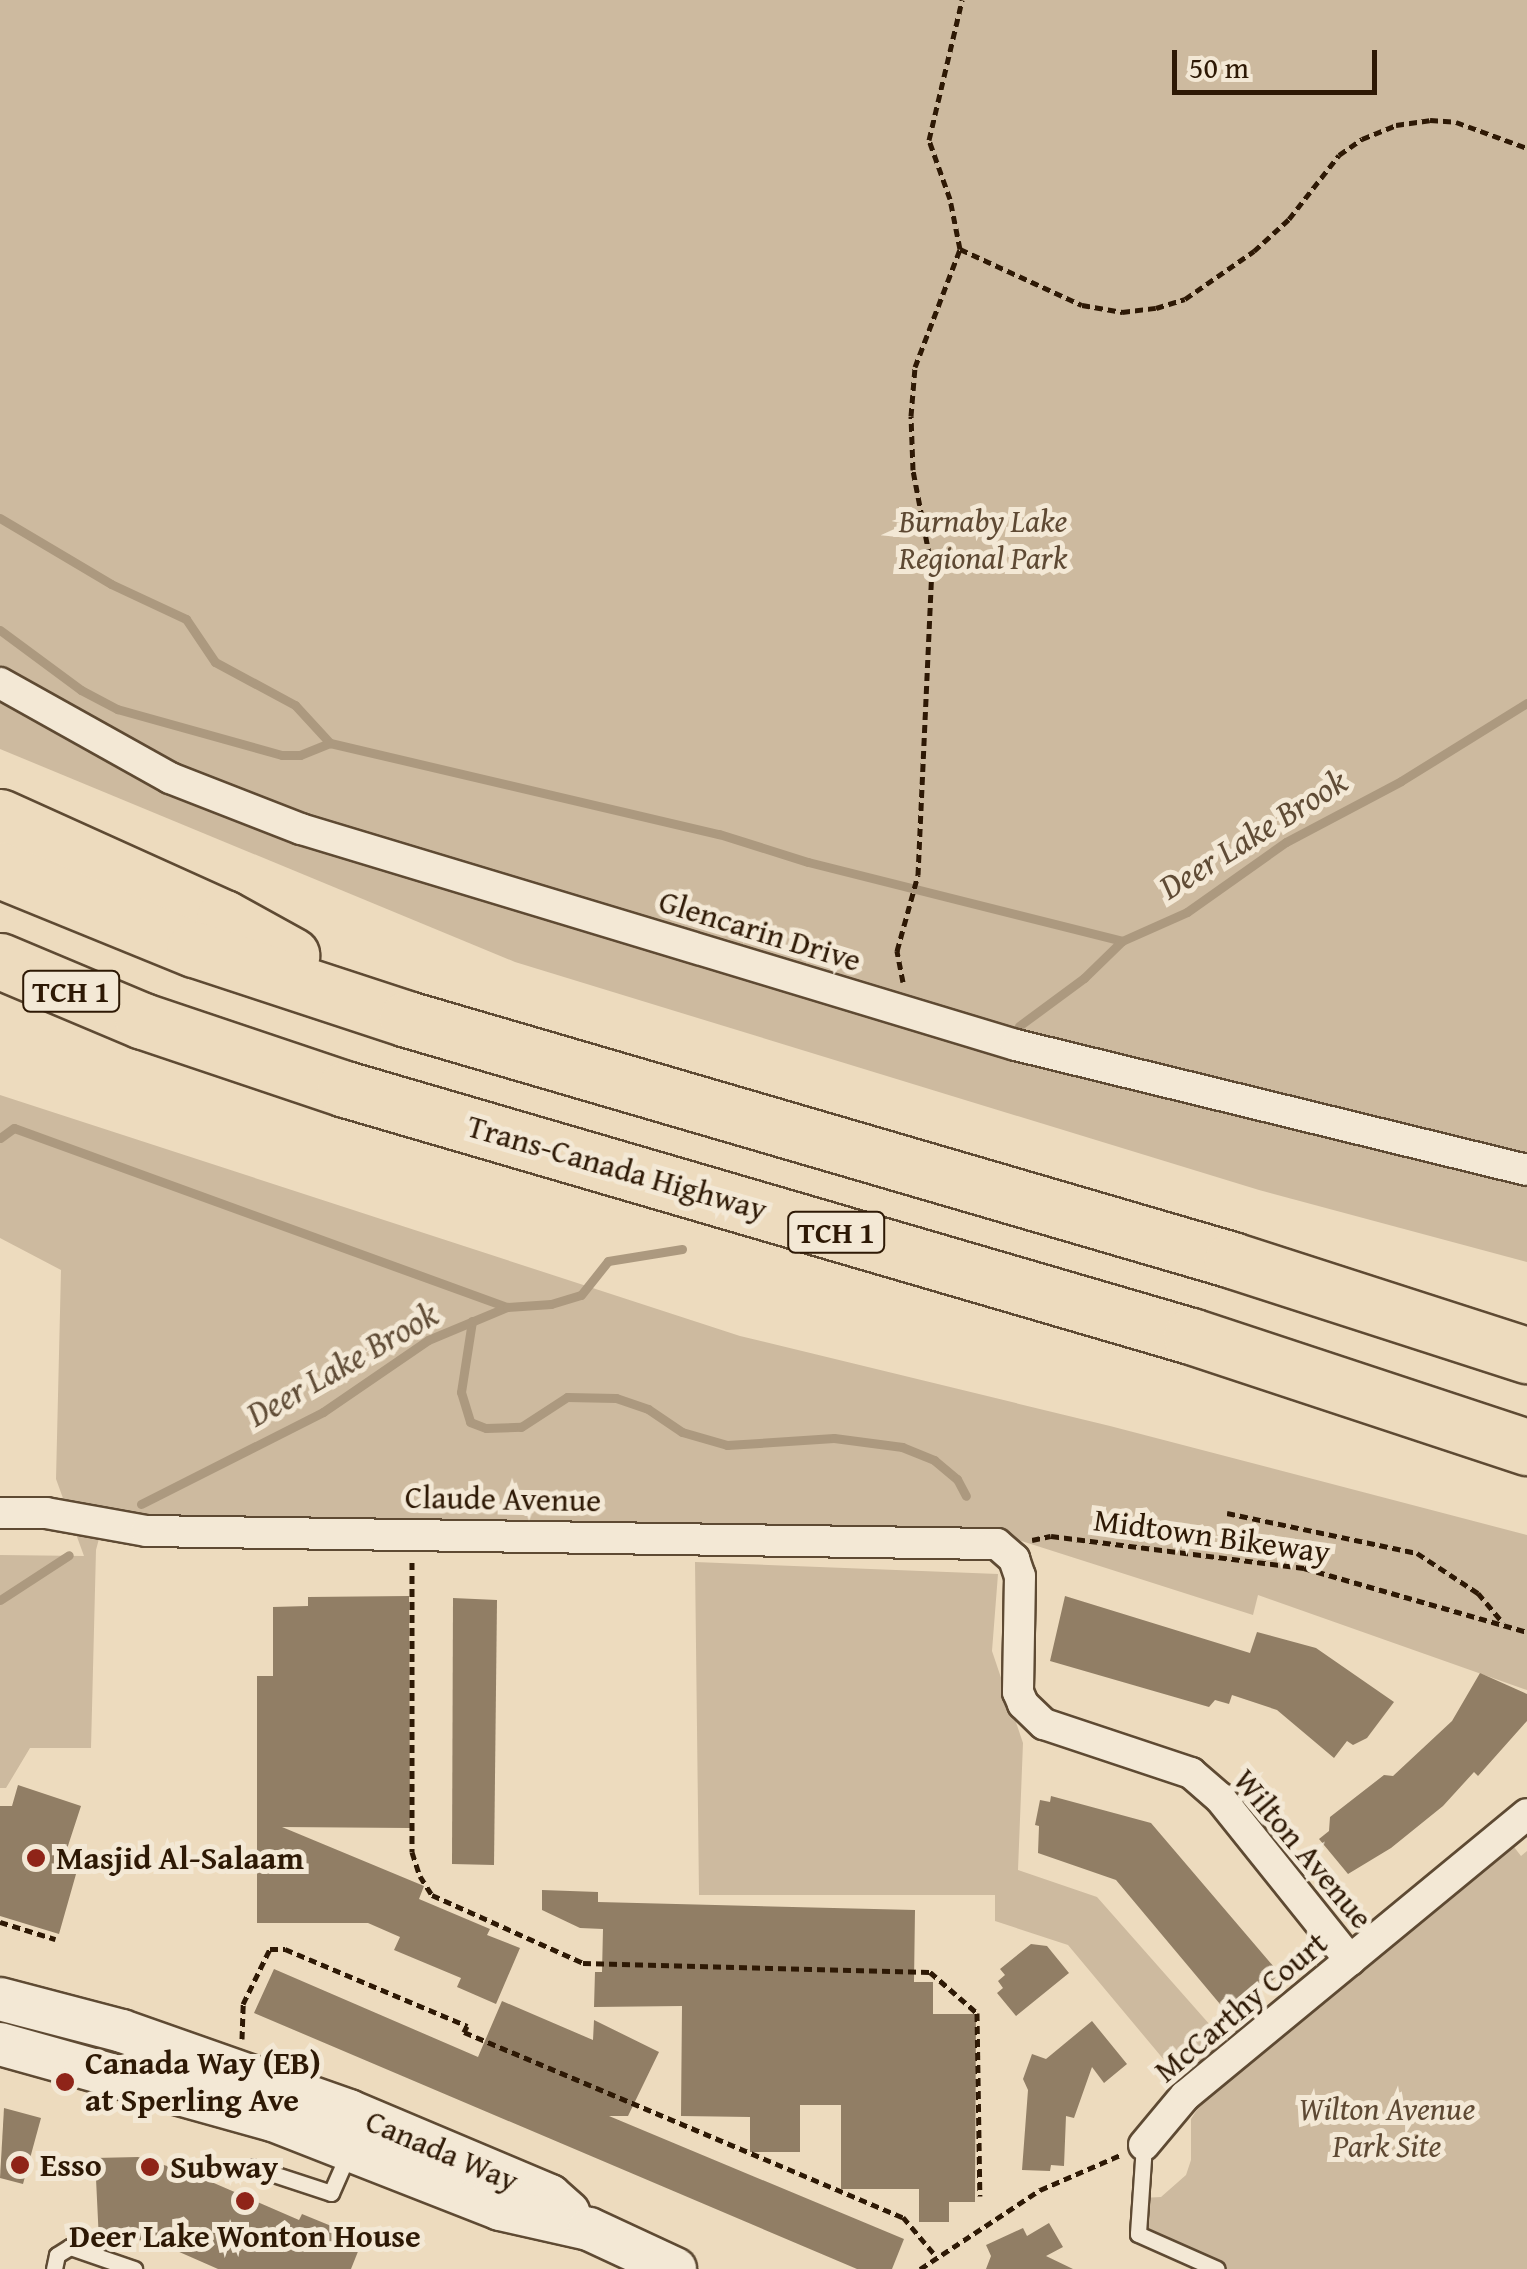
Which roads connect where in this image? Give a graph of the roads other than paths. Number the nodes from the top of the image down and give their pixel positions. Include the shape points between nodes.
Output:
1 (0, 683) edge
2 (0, 817) edge
3 (0, 870) edge
4 (0, 961) edge
5 (0, 990) edge
6 (407, 1019) junction
7 (143, 1021) junction
8 (1527, 1170) edge
9 (1527, 1356) edge
10 (1527, 1446) edge
11 (0, 1512) edge
12 (1005, 1550) joint
13 (1527, 1814) edge
14 (1350, 1960) junction
15 (0, 1998) edge
16 (0, 2044) edge
17 (1144, 2145) joint
18 (350, 2148) junction
19 (252, 2167) dead end
20 (589, 2229) junction
21 (673, 2268) edge
22 (54, 2269) edge
23 (134, 2269) edge
24 (1218, 2269) edge

1 - 8 street, Glencarin Drive via 170,778 301,829 1016,1045
2 - 6 highway via 224,918
3 - 6 highway, TCH 1 via 194,950
4 - 7 highway, Trans-Canada Highway / TCH 1
5 - 7 highway
6 - 9 highway, TCH 1 via 1194,1249
7 - 10 highway, Trans-Canada Highway / TCH 1 via 346,1089 1192,1336
11 - 12 street, Claude Avenue via 146,1531 987,1543
12 - 14 street, Wilton Avenue via 1020,1576 1022,1704 1044,1724 1190,1773 1220,1798
13 - 14 street, McCarthy Court
14 - 17 street, McCarthy Court via 1184,2096
15 - 20 main road, Canada Way via 122,2030 349,2112 550,2196
16 - 18 main road, Canada Way via 194,2096
17 - 24 lane via 1138,2234
18 - 19 lane via 331,2193
18 - 20 main road, Canada Way via 500,2209
20 - 21 main road, Canada Way
22 - 23 lane via 57,2255 70,2246

